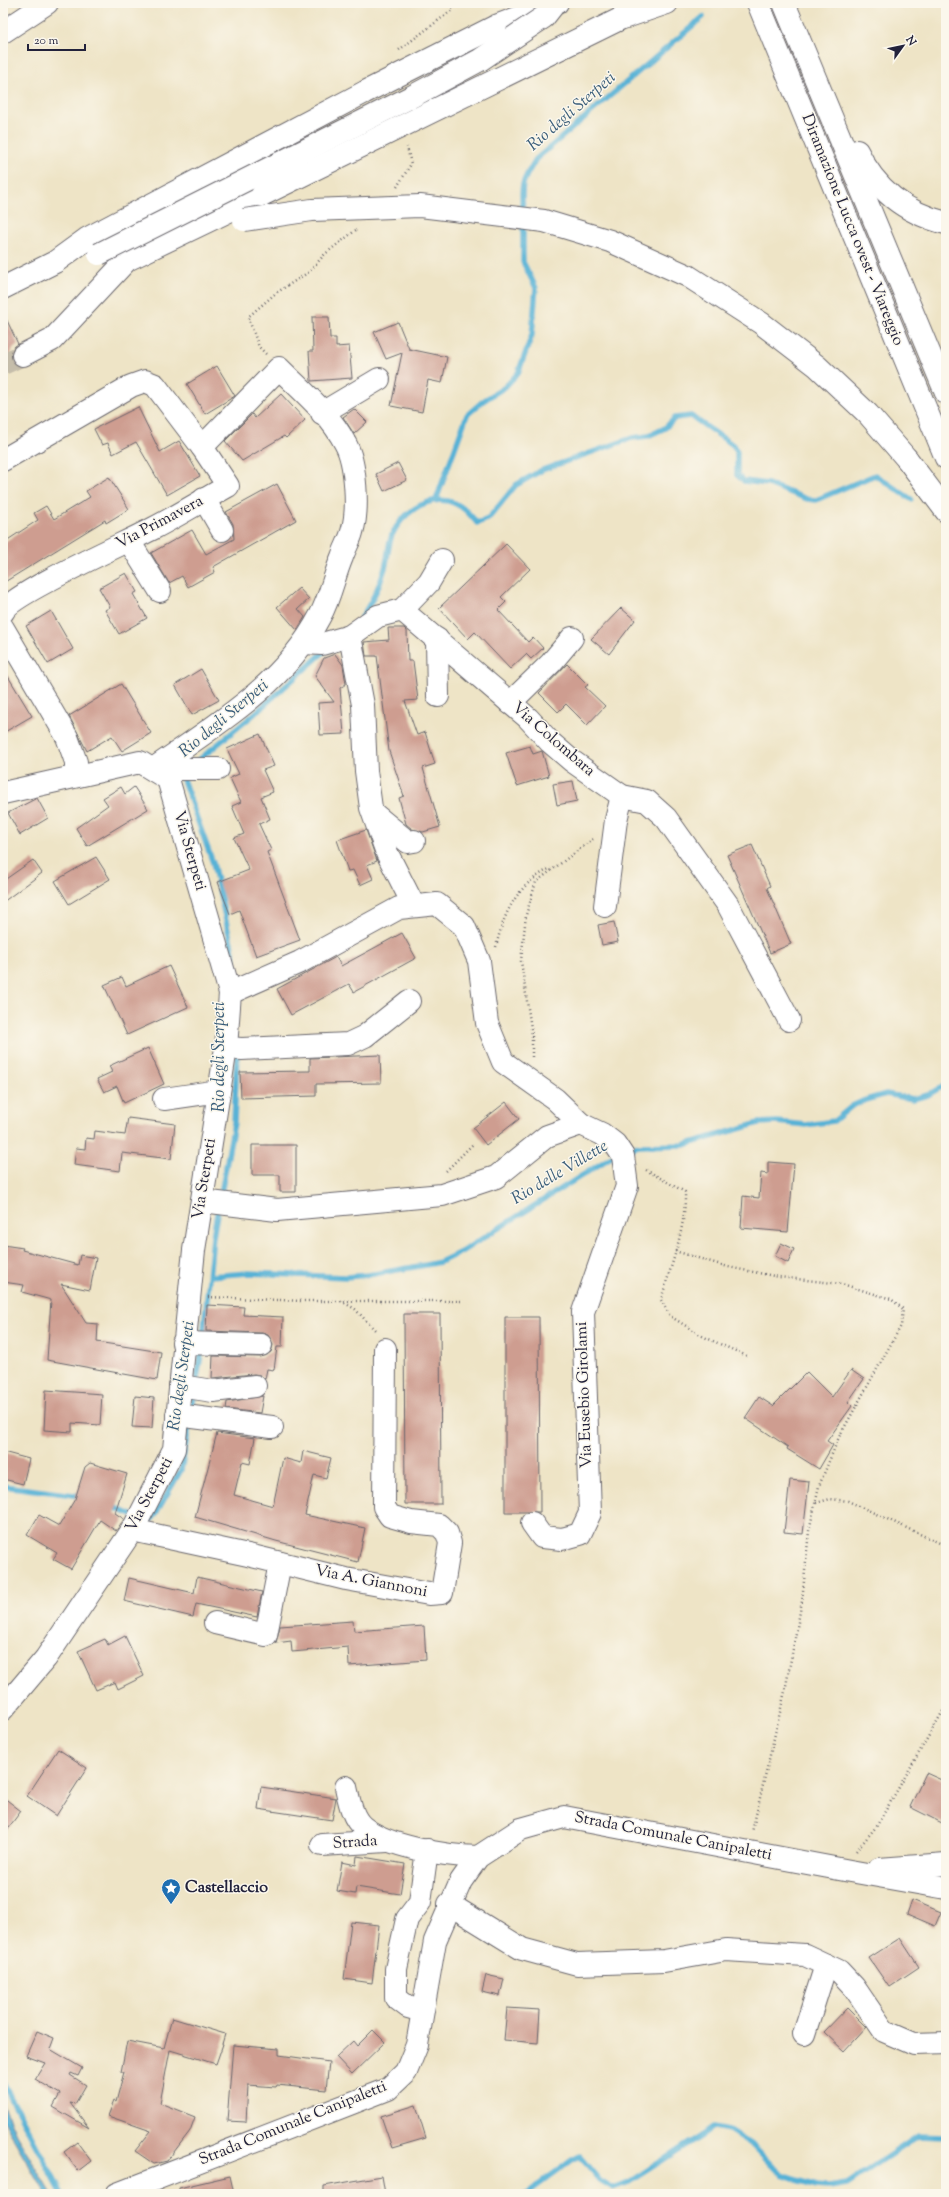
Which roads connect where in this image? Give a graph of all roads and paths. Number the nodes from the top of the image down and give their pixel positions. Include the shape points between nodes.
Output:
1 (47, 3) edge
2 (454, 3) edge
3 (556, 3) edge
4 (667, 3) edge
5 (758, 3) edge
6 (784, 3) edge
7 (3, 32) edge
8 (804, 49) junction
9 (395, 54) dead end
10 (407, 145) dead end
11 (392, 192) dead end
12 (946, 223) edge
13 (360, 226) dead end
14 (197, 227) junction
15 (55, 262) junction
16 (3, 288) edge
17 (23, 354) tunnel mouth
18 (279, 368) junction
19 (379, 379) dead end
20 (946, 392) edge
21 (322, 413) junction
22 (202, 447) junction
23 (946, 458) edge
24 (3, 460) edge
25 (204, 499) junction
26 (946, 511) edge
27 (222, 530) dead end
28 (129, 541) junction
29 (442, 560) dead end
30 (160, 591) dead end
31 (402, 610) junction
32 (4, 626) edge
33 (345, 637) junction
34 (572, 638) dead end
35 (437, 639) junction
36 (304, 643) junction
37 (438, 696) dead end
38 (510, 703) junction
39 (152, 769) junction
40 (208, 769) dead end
41 (76, 776) junction
42 (3, 793) edge
43 (622, 796) junction
44 (374, 814) junction
45 (616, 820) junction
46 (414, 840) dead end
47 (557, 865) junction
48 (414, 906) junction
49 (605, 906) dead end
50 (496, 950) dead end
51 (235, 991) junction
52 (409, 1001) dead end
53 (789, 1020) dead end
54 (232, 1048) junction
55 (525, 1078) junction
56 (219, 1091) junction
57 (164, 1099) dead end
58 (581, 1124) junction
59 (619, 1150) junction
60 (213, 1202) junction
61 (675, 1251) junction
62 (217, 1297) dead end
63 (340, 1301) junction
64 (462, 1301) dead end
65 (196, 1343) junction
66 (261, 1345) dead end
67 (385, 1349) joint
68 (749, 1357) dead end
69 (255, 1386) dead end
70 (190, 1387) junction
71 (186, 1416) junction
72 (272, 1427) dead end
73 (816, 1503) junction
74 (532, 1523) dead end
75 (136, 1524) junction
76 (946, 1546) edge
77 (280, 1563) junction
78 (215, 1623) dead end
79 (946, 1706) edge
80 (3, 1709) edge
81 (346, 1788) dead end
82 (387, 1841) junction
83 (322, 1845) dead end
84 (427, 1850) junction
85 (745, 1852) junction
86 (478, 1857) junction
87 (946, 1864) edge
88 (856, 1872) junction
89 (946, 1888) edge
90 (449, 1904) junction
91 (826, 1965) junction
92 (422, 2011) junction
93 (804, 2034) dead end
94 (946, 2043) edge
95 (117, 2194) edge

1 - 7 main road
2 - 9 path via 451,11
3 - 15 main road, bridge via 496,26 365,92 88,238
3 - 15 main road, bridge via 544,17 473,63 411,97 99,254
4 - 14 main road, bridge via 620,19
5 - 23 main road, Diramazione Lucca ovest - Viareggio
6 - 8 main road, Diramazione Lucca ovest - Viareggio
8 - 12 main road via 859,156 881,186 908,209
8 - 20 main road, Diramazione Lucca ovest - Viareggio
10 - 11 path via 411,164 402,181
13 - 18 path via 325,254 309,272 276,292 248,317 259,346
14 - 17 main road via 127,260 52,340
14 - 26 main road, bridge via 312,210 420,206 544,221 610,241 688,276 761,323 817,366 868,414 908,459
15 - 16 main road
18 - 21 main road
18 - 22 main road
19 - 21 main road
21 - 36 main road via 334,425 346,444 352,466 356,500 353,531 321,615
22 - 24 main road, Via Primavera via 155,385 145,381 131,386
22 - 25 main road, Via Primavera via 228,486
25 - 27 main road
25 - 28 main road, Via Primavera
28 - 30 main road
28 - 32 main road, Via Primavera via 25,594 5,608
29 - 31 main road via 429,582
31 - 33 main road via 378,616
31 - 35 main road, Via Colombara
32 - 41 main road, Via Primavera via 67,736 76,762
33 - 36 main road via 322,644
33 - 44 main road via 363,705 366,770
34 - 38 main road via 551,663
35 - 37 main road
35 - 38 main road, Via Colombara
36 - 39 main road via 277,674 238,709
38 - 43 main road, Via Colombara via 572,761
39 - 40 main road
39 - 41 main road, Via Sterpeti via 140,762
39 - 51 main road, Via Sterpeti via 168,780
41 - 42 main road, Via Sterpeti
43 - 45 main road
43 - 53 main road, Via Colombara via 647,801 666,818 728,905
44 - 46 main road via 408,842
44 - 48 main road via 387,853
45 - 47 path via 604,832
45 - 49 main road
47 - 50 path via 535,876 520,890 501,923
47 - 55 path via 536,882 526,915 521,961 532,1035 532,1064
48 - 51 main road via 399,908 300,962
48 - 55 main road via 437,904 464,926 479,961 489,1030 503,1062
51 - 54 main road, Via Sterpeti
52 - 54 main road via 365,1036 348,1044
54 - 56 main road, Via Sterpeti
55 - 58 main road via 555,1099
56 - 57 main road
56 - 60 main road, Via Sterpeti
58 - 59 main road via 602,1134
58 - 60 main road via 547,1136 496,1177 442,1195 277,1210
59 - 61 path via 685,1192 685,1208
59 - 74 main road, Via Eusebio Girolami via 627,1186 583,1312 590,1512 580,1534 562,1540 542,1537
60 - 65 main road, Via Sterpeti
61 - 68 path via 661,1300 670,1316 702,1336
61 - 73 path via 728,1268 842,1284 891,1299 903,1309 901,1326 839,1437 819,1486
62 - 63 path
63 - 64 path
63 - 67 path via 355,1309 366,1320 379,1334
65 - 66 main road
65 - 70 main road, Via Sterpeti
67 - 77 main road, Via A. Giannoni via 384,1507 390,1516 411,1522 439,1525 448,1533 450,1544 442,1593 429,1594 346,1579
69 - 70 main road via 212,1390
70 - 71 main road, Via Sterpeti
71 - 72 main road
71 - 75 main road, Via Sterpeti via 174,1449
73 - 76 path via 830,1499 848,1500
73 - 85 path via 809,1531 802,1601 785,1691
75 - 77 main road, Via A. Giannoni
75 - 80 main road, Via Sterpeti via 46,1658
77 - 78 main road via 266,1635
79 - 88 path via 880,1820 857,1848
81 - 82 main road via 350,1807 362,1826
82 - 83 main road, Strada
82 - 84 main road
84 - 86 main road via 454,1856
84 - 92 main road via 420,1902 407,1919 396,1969 396,1998 408,2007
85 - 86 main road, Strada Comunale Canipaletti via 564,1817 521,1829
85 - 88 main road, Strada Comunale Canipaletti
86 - 90 main road, Strada Comunale Canipaletti via 461,1880
87 - 88 main road
88 - 89 main road, Strada Comunale Canipaletti
90 - 91 main road via 522,1949 577,1964 664,1961 726,1950 805,1954
90 - 92 main road, Strada Comunale Canipaletti via 435,1940
91 - 93 main road
91 - 94 main road via 839,1971 849,1982 884,2031 914,2044
92 - 95 main road, Strada Comunale Canipaletti via 417,2045 406,2072 388,2089

